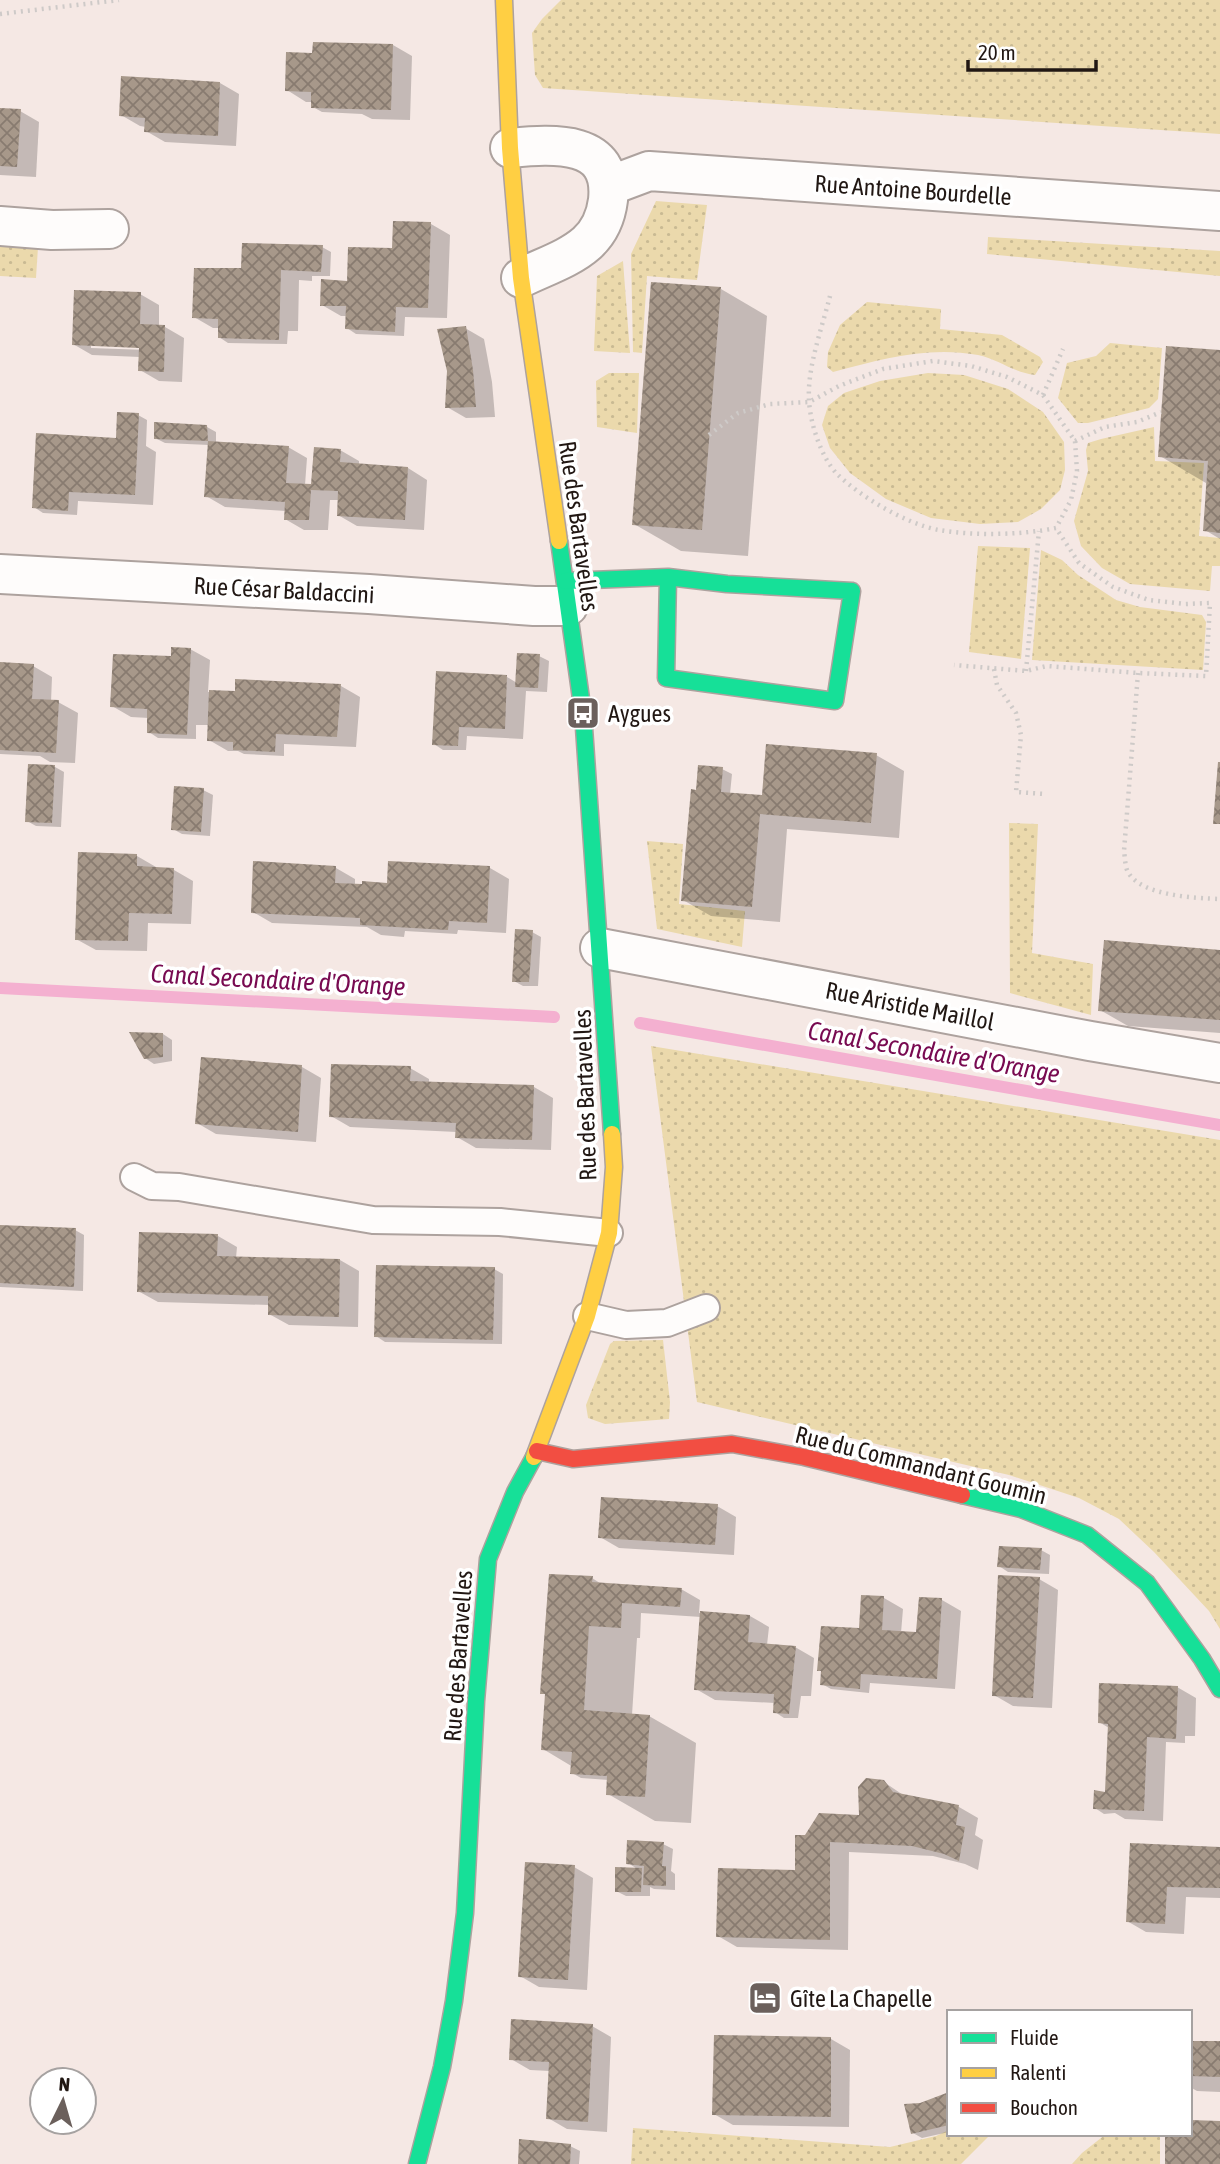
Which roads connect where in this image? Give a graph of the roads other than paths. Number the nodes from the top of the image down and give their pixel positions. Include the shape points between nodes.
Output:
1 (503, 0) edge
2 (510, 148) junction
3 (609, 186) junction
4 (1220, 211) edge
5 (0, 226) edge
6 (109, 229) dead end
7 (521, 278) junction
8 (0, 574) edge
9 (668, 577) junction
10 (567, 594) junction
11 (600, 948) junction
12 (1220, 1063) edge
13 (134, 1177) dead end
14 (609, 1233) junction
15 (706, 1308) dead end
16 (587, 1316) junction
17 (537, 1451) junction
18 (1220, 1689) edge
19 (416, 2164) edge

1 - 2 street, Rue des Bartavelles
2 - 3 street via 576,148 597,158
2 - 7 street, Rue des Bartavelles
3 - 4 street, Rue Antoine Bourdelle via 649,171
3 - 7 street via 603,222 589,241
5 - 6 street
7 - 10 street, Rue des Bartavelles
8 - 10 street, Rue César Baldaccini via 534,606
9 - 9 street via 852,591 835,701 666,678
9 - 10 street
10 - 11 street, Rue des Bartavelles via 583,713
11 - 12 street, Rue Aristide Maillol
11 - 14 street, Rue des Bartavelles via 614,1167
13 - 14 lane via 152,1185 373,1220 499,1222
14 - 16 street, Rue des Bartavelles
15 - 16 lane via 667,1323 626,1325
16 - 17 street, Rue des Bartavelles
17 - 18 street, Rue du Commandant Goumin via 573,1459 732,1444 1021,1509 1087,1535 1147,1583
17 - 19 street, Rue des Bartavelles via 488,1559 466,1913 444,2054

